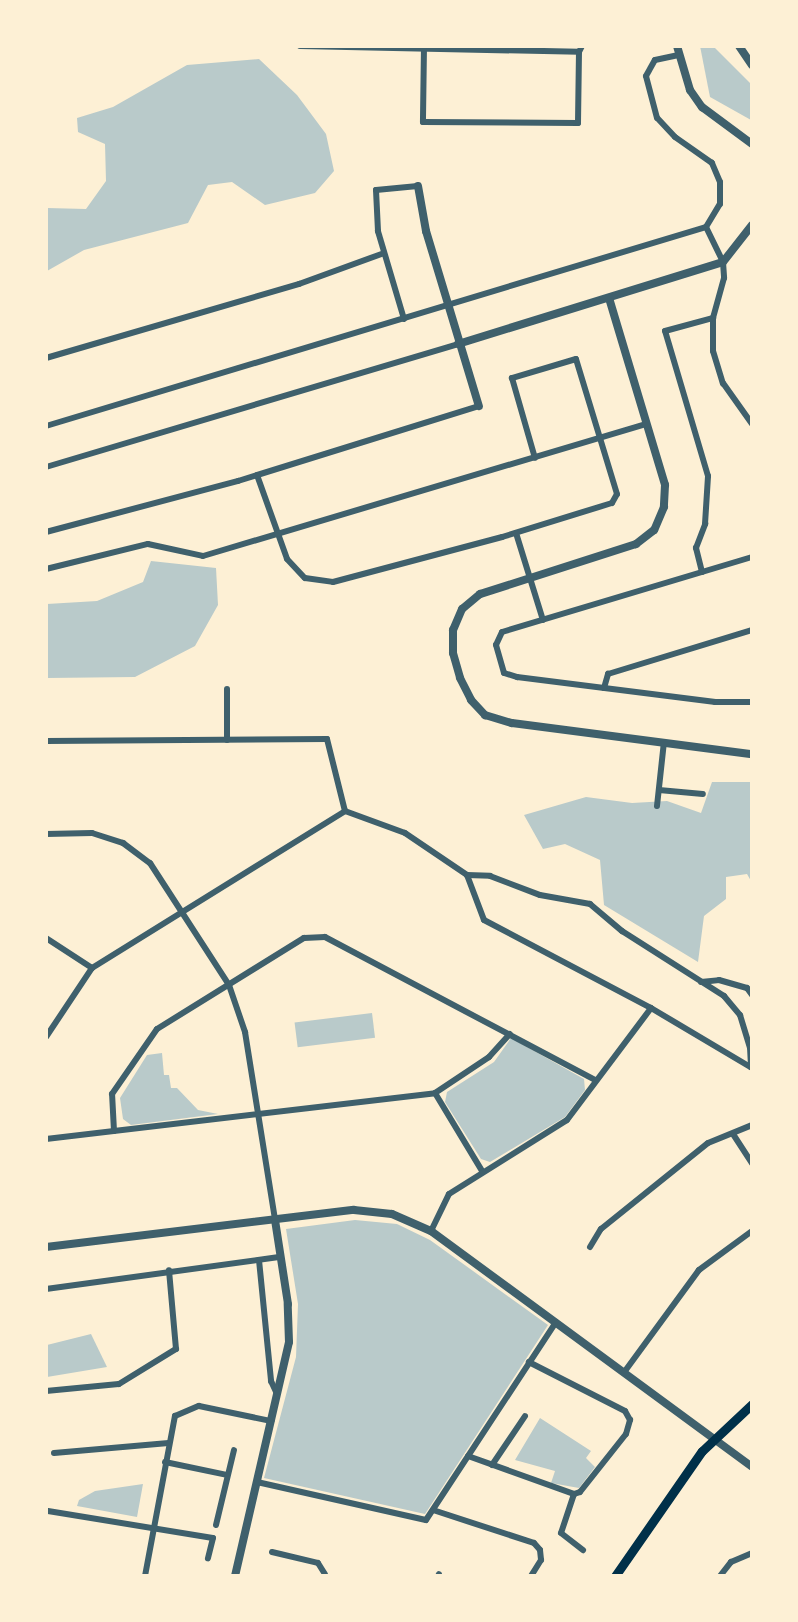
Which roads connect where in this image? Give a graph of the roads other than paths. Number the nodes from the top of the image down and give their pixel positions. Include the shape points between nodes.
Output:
1 (300, 46) edge
2 (739, 46) edge
3 (424, 48) edge
4 (580, 49) edge
5 (678, 51) edge
6 (752, 65) edge
7 (752, 144) edge
8 (418, 186) joint
9 (752, 225) edge
10 (706, 227) junction
11 (384, 253) junction
12 (723, 262) junction
13 (609, 298) junction
14 (447, 306) junction
15 (713, 318) junction
16 (404, 319) junction
17 (458, 344) junction
18 (46, 358) edge
19 (479, 406) joint
20 (645, 424) junction
21 (752, 424) edge
22 (46, 426) edge
23 (601, 438) junction
24 (535, 458) junction
25 (46, 467) edge
26 (257, 475) junction
27 (46, 532) edge
28 (277, 533) junction
29 (516, 533) junction
30 (752, 557) edge
31 (46, 569) edge
32 (702, 572) junction
33 (529, 577) junction
34 (543, 620) junction
35 (752, 630) edge
36 (604, 688) junction
37 (227, 689) dead end
38 (752, 702) edge
39 (227, 740) junction
40 (46, 741) edge
41 (664, 742) junction
42 (752, 754) edge
43 (659, 790) junction
44 (703, 794) dead end
45 (657, 806) dead end
46 (345, 811) junction
47 (46, 834) edge
48 (467, 875) junction
49 (183, 912) junction
50 (46, 938) edge
51 (92, 968) junction
52 (700, 982) junction
53 (229, 985) junction
54 (752, 995) edge
55 (651, 1008) junction
56 (510, 1034) junction
57 (46, 1037) edge
58 (751, 1067) edge
59 (595, 1080) junction
60 (435, 1093) junction
61 (257, 1114) junction
62 (752, 1125) edge
63 (114, 1131) junction
64 (733, 1134) junction
65 (46, 1139) edge
66 (752, 1163) edge
67 (482, 1171) junction
68 (275, 1220) junction
69 (431, 1231) junction
70 (752, 1231) edge
71 (46, 1246) edge
72 (590, 1247) dead end
73 (281, 1257) junction
74 (259, 1260) junction
75 (170, 1270) junction
76 (46, 1289) edge
77 (556, 1322) junction
78 (529, 1362) junction
79 (625, 1371) junction
80 (46, 1391) edge
81 (277, 1394) junction
82 (752, 1404) edge
83 (525, 1416) dead end
84 (271, 1421) junction
85 (713, 1437) junction
86 (169, 1443) junction
87 (234, 1450) dead end
88 (54, 1453) dead end
89 (468, 1456) junction
90 (165, 1462) junction
91 (492, 1465) junction
92 (752, 1467) edge
93 (227, 1474) junction
94 (258, 1482) junction
95 (574, 1494) junction
96 (433, 1510) junction
97 (48, 1511) dead end
98 (216, 1525) dead end
99 (154, 1528) junction
100 (583, 1550) dead end
101 (272, 1552) dead end
102 (752, 1553) edge
103 (207, 1558) dead end
104 (145, 1575) edge
105 (235, 1575) edge
106 (325, 1575) edge
107 (531, 1575) edge
108 (615, 1575) edge
109 (720, 1575) edge

1 - 3 street
2 - 6 street
3 - 4 street
3 - 4 street via 423,122 578,123
5 - 7 street via 690,90 702,107
5 - 10 street via 655,60 646,76 657,117 675,137 712,163 720,182 720,204
8 - 11 street via 376,190 378,231
8 - 14 street
9 - 12 street
10 - 12 street
10 - 14 street
11 - 16 street
11 - 18 street via 299,284
12 - 13 street
12 - 15 street via 724,278
13 - 17 street
13 - 20 street
14 - 16 street
14 - 17 street
15 - 21 street via 712,351 723,383
15 - 32 street via 665,331 708,476 705,524 696,548
16 - 22 street
17 - 19 street
17 - 25 street
19 - 26 street
20 - 23 street
20 - 33 street via 665,485 664,507 654,530 636,544
23 - 24 street
23 - 24 street via 576,359 512,378
23 - 29 street via 617,494 612,503
24 - 28 street
26 - 27 street
26 - 28 street
28 - 29 street via 296,572 318,582 333,582
28 - 31 street via 203,556 148,544
29 - 33 street
30 - 32 street
32 - 34 street
33 - 34 street
33 - 41 street via 480,594 462,609 453,630 453,653 471,700 485,715 512,723
34 - 36 street via 502,632 496,645 504,673
35 - 36 street via 608,675
36 - 38 street via 715,702
37 - 39 street
39 - 40 street
39 - 46 street via 327,739
41 - 42 street
41 - 43 street
43 - 44 street
43 - 45 street
46 - 48 street via 405,833
46 - 49 street
47 - 49 street via 92,833 123,843 150,863
48 - 52 street via 490,876 540,895 590,904 621,931
48 - 55 street via 484,920
49 - 51 street
49 - 53 street
50 - 51 street
51 - 57 street
52 - 54 street via 719,980 747,988
52 - 58 street via 724,996 740,1015 750,1047
53 - 56 street via 304,938 325,937
53 - 61 street via 245,1032
53 - 63 street via 157,1029 112,1094
55 - 58 street
55 - 59 street
56 - 59 street
56 - 60 street via 489,1057
59 - 67 street via 567,1120
60 - 61 street
60 - 67 street
61 - 63 street
61 - 68 street
62 - 64 street
63 - 65 street
64 - 66 street
64 - 72 street via 708,1143 601,1229
67 - 69 street via 449,1194
68 - 69 street via 368,1210 392,1214
68 - 71 street
68 - 73 street
69 - 77 street
70 - 79 street via 699,1270
73 - 74 street
73 - 81 street via 289,1342
74 - 75 street
74 - 81 street via 271,1381
75 - 76 street
75 - 80 street via 176,1349 119,1384
77 - 78 street
77 - 79 street
78 - 89 street
78 - 95 street via 615,1404 630,1420 626,1434 580,1492
79 - 85 street
81 - 84 street
82 - 85 main road
83 - 91 street
84 - 86 street via 199,1406 175,1416
84 - 94 street
85 - 92 street
85 - 108 main road
86 - 88 street
86 - 90 street
87 - 93 street
89 - 91 street
89 - 96 street
90 - 93 street
90 - 99 street
91 - 95 street
93 - 98 street
94 - 96 street via 426,1520
94 - 105 street
95 - 100 street via 561,1533
96 - 107 street via 534,1543 541,1560
97 - 99 street
99 - 103 street via 213,1538
99 - 104 street
101 - 106 street via 318,1563
102 - 109 street via 731,1562

